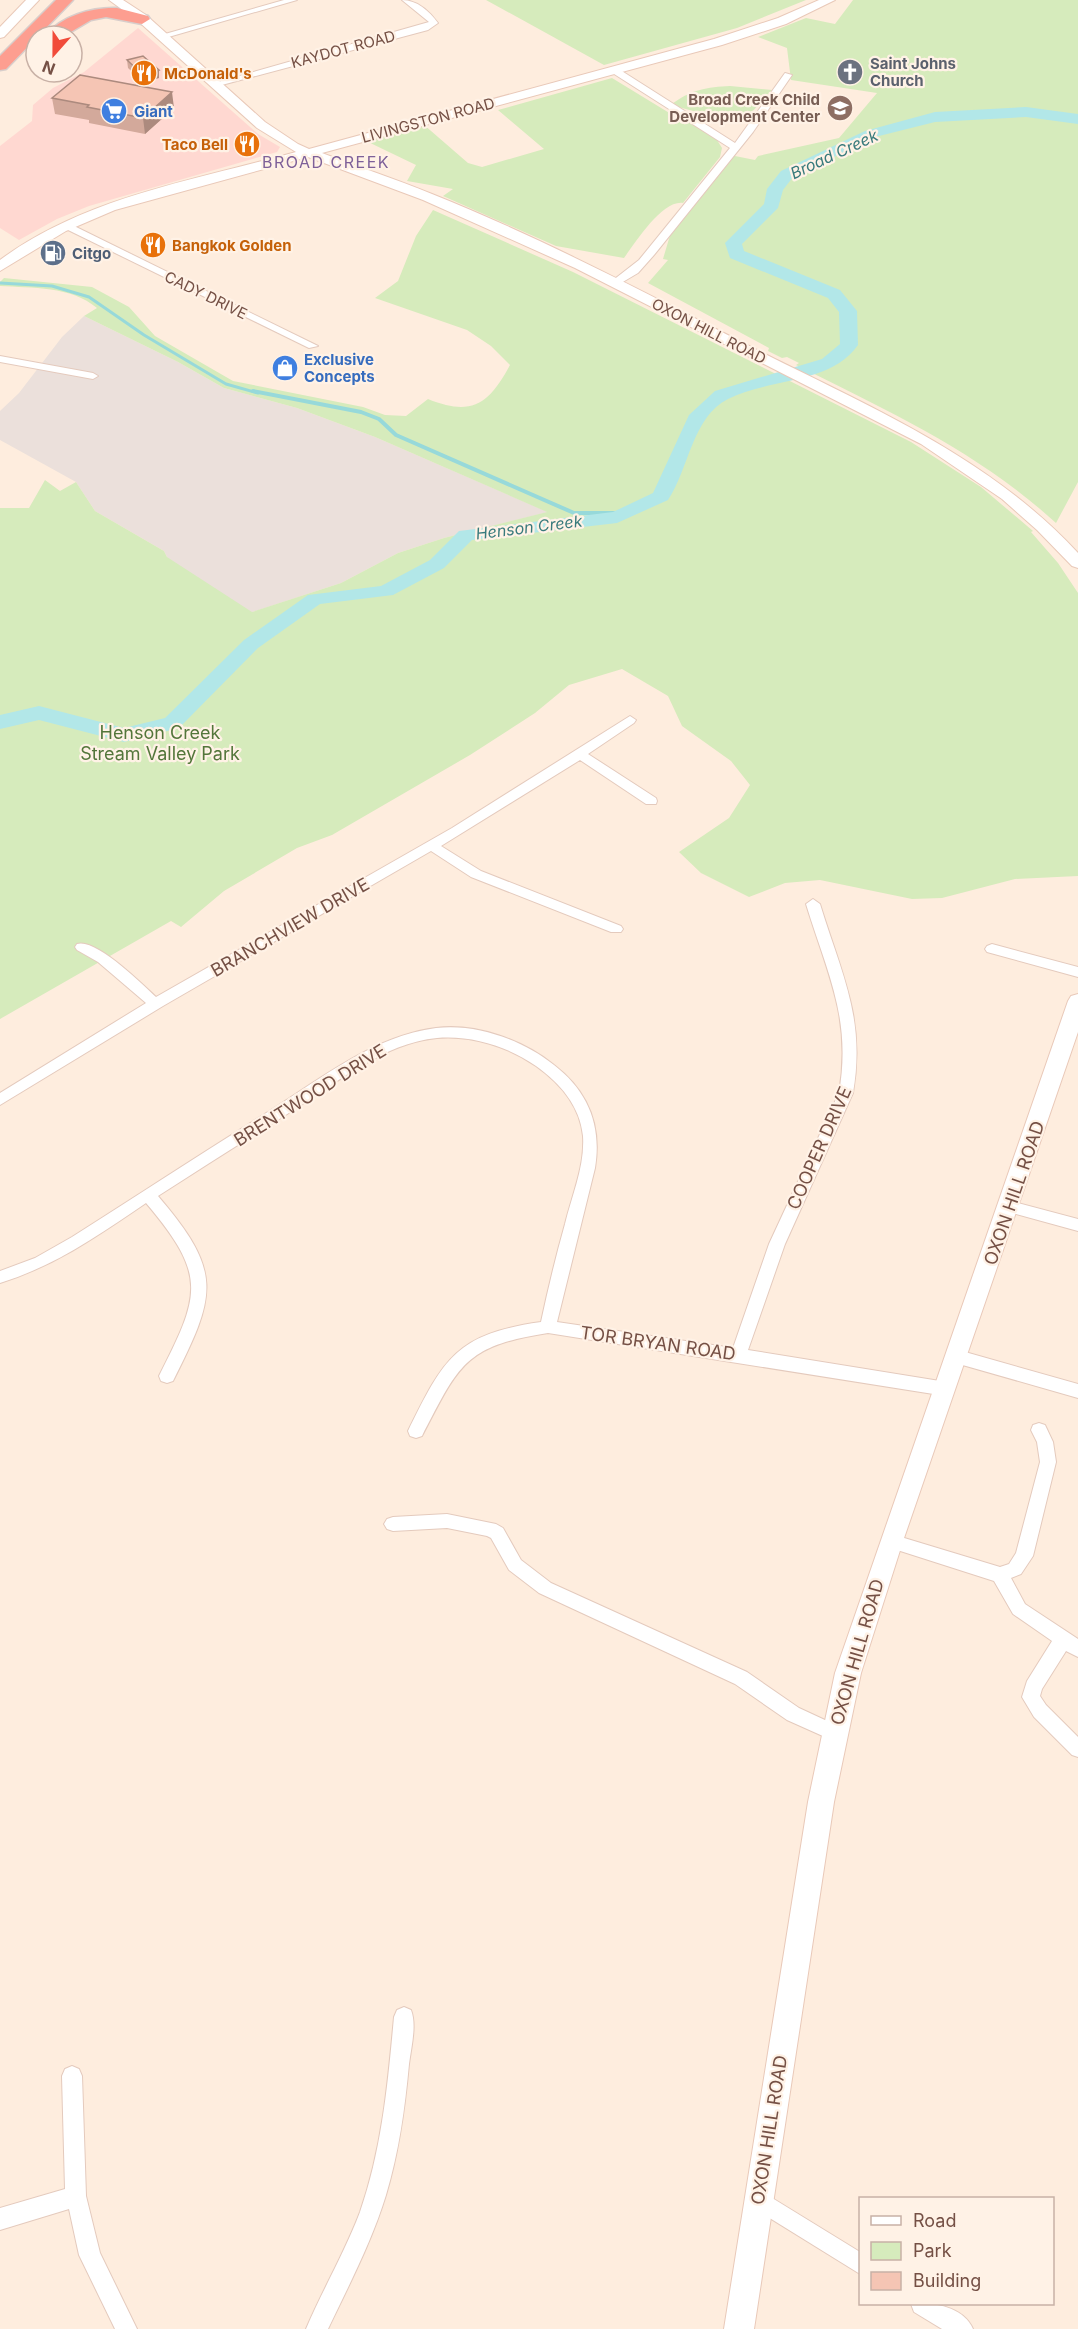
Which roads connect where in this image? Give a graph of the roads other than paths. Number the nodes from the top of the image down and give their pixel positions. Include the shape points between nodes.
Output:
1 (33, 0) edge
2 (65, 0) edge
3 (90, 0) edge
4 (115, 0) edge
5 (293, 0) edge
6 (406, 0) edge
7 (829, 0) edge
8 (142, 19) junction
9 (65, 24) edge
10 (69, 24) edge
11 (0, 34) edge
12 (162, 36) junction
13 (24, 64) edge
14 (0, 65) edge
15 (614, 70) junction
16 (788, 75) dead end
17 (7, 82) dead end
18 (215, 84) junction
19 (735, 147) junction
20 (307, 152) junction
21 (67, 226) junction
22 (0, 267) edge
23 (616, 283) junction
24 (313, 346) dead end
25 (0, 359) edge
26 (93, 375) dead end
27 (1078, 563) edge
28 (630, 720) dead end
29 (580, 754) junction
30 (651, 801) dead end
31 (432, 846) junction
32 (813, 904) dead end
33 (616, 929) dead end
34 (82, 947) dead end
35 (992, 949) dead end
36 (1078, 972) edge
37 (1078, 1001) edge
38 (155, 1004) junction
39 (0, 1100) edge
40 (148, 1195) junction
41 (1010, 1207) junction
42 (1078, 1225) edge
43 (0, 1277) edge
44 (548, 1327) junction
45 (738, 1355) junction
46 (958, 1357) junction
47 (167, 1377) dead end
48 (946, 1389) junction
49 (1078, 1391) edge
50 (1039, 1430) dead end
51 (416, 1431) dead end
52 (393, 1524) dead end
53 (891, 1541) junction
54 (1000, 1575) junction
55 (1070, 1644) edge
56 (834, 1733) junction
57 (1078, 1749) edge
58 (404, 2017) dead end
59 (72, 2076) dead end
60 (76, 2196) junction
61 (759, 2200) junction
62 (0, 2219) edge
63 (859, 2263) edge
64 (924, 2305) edge
65 (126, 2329) edge
66 (317, 2329) edge
67 (738, 2329) edge
68 (962, 2329) edge

1 - 11 main road
2 - 14 highway
3 - 9 highway
4 - 8 main road, OXON HILL ROAD
5 - 12 street
6 - 18 street, KAYDOT ROAD via 434,23
7 - 15 main road, LIVINGSTON ROAD via 753,32
8 - 10 highway via 121,12 90,14
8 - 12 main road, OXON HILL ROAD
12 - 18 main road, OXON HILL ROAD
13 - 17 highway
15 - 19 street
15 - 20 main road, LIVINGSTON ROAD
16 - 19 street
18 - 20 main road, OXON HILL ROAD via 261,125
19 - 23 street via 646,257 626,279
20 - 21 main road, LIVINGSTON ROAD via 128,202
20 - 23 main road, OXON HILL ROAD via 428,197
21 - 22 main road, LIVINGSTON ROAD via 41,238
21 - 24 street, CADY DRIVE
23 - 27 main road, OXON HILL ROAD via 926,441 976,471 1036,516
25 - 26 street
28 - 29 street, BRANCHVIEW DRIVE
29 - 30 street
29 - 31 street, BRANCHVIEW DRIVE
31 - 33 street via 496,883
31 - 38 street, BRANCHVIEW DRIVE
32 - 45 street, COOPER DRIVE via 848,1007 852,1065 846,1093 777,1244
34 - 38 street via 103,959
35 - 36 street
37 - 41 main road, OXON HILL ROAD
38 - 39 street, BRANCHVIEW DRIVE
40 - 43 street, BRENTWOOD DRIVE via 53,1257
40 - 44 street, BRENTWOOD DRIVE via 345,1069 392,1044 437,1033 460,1033 507,1045 532,1056 566,1083 583,1109 590,1132 586,1170
40 - 47 street via 190,1247 199,1267 196,1310
41 - 42 street
41 - 46 main road, OXON HILL ROAD
44 - 45 street, TOR BRYAN ROAD
44 - 51 street, TOR BRYAN ROAD via 507,1333 460,1358 441,1383
45 - 48 street, TOR BRYAN ROAD
46 - 48 main road, OXON HILL ROAD
46 - 49 street
48 - 53 main road, OXON HILL ROAD
50 - 54 street via 1048,1462 1024,1556 1015,1569
52 - 56 street via 447,1521 490,1529 497,1533 515,1565 544,1588 741,1678 793,1714
53 - 54 street
53 - 56 main road, OXON HILL ROAD via 854,1652
54 - 55 street via 1019,1609
55 - 57 street via 1033,1687 1031,1697
56 - 61 main road, OXON HILL ROAD
58 - 66 street via 399,2075 381,2178 347,2267
59 - 60 street
60 - 62 street
60 - 65 street via 90,2255
61 - 63 street
61 - 67 main road, OXON HILL ROAD
64 - 68 street

